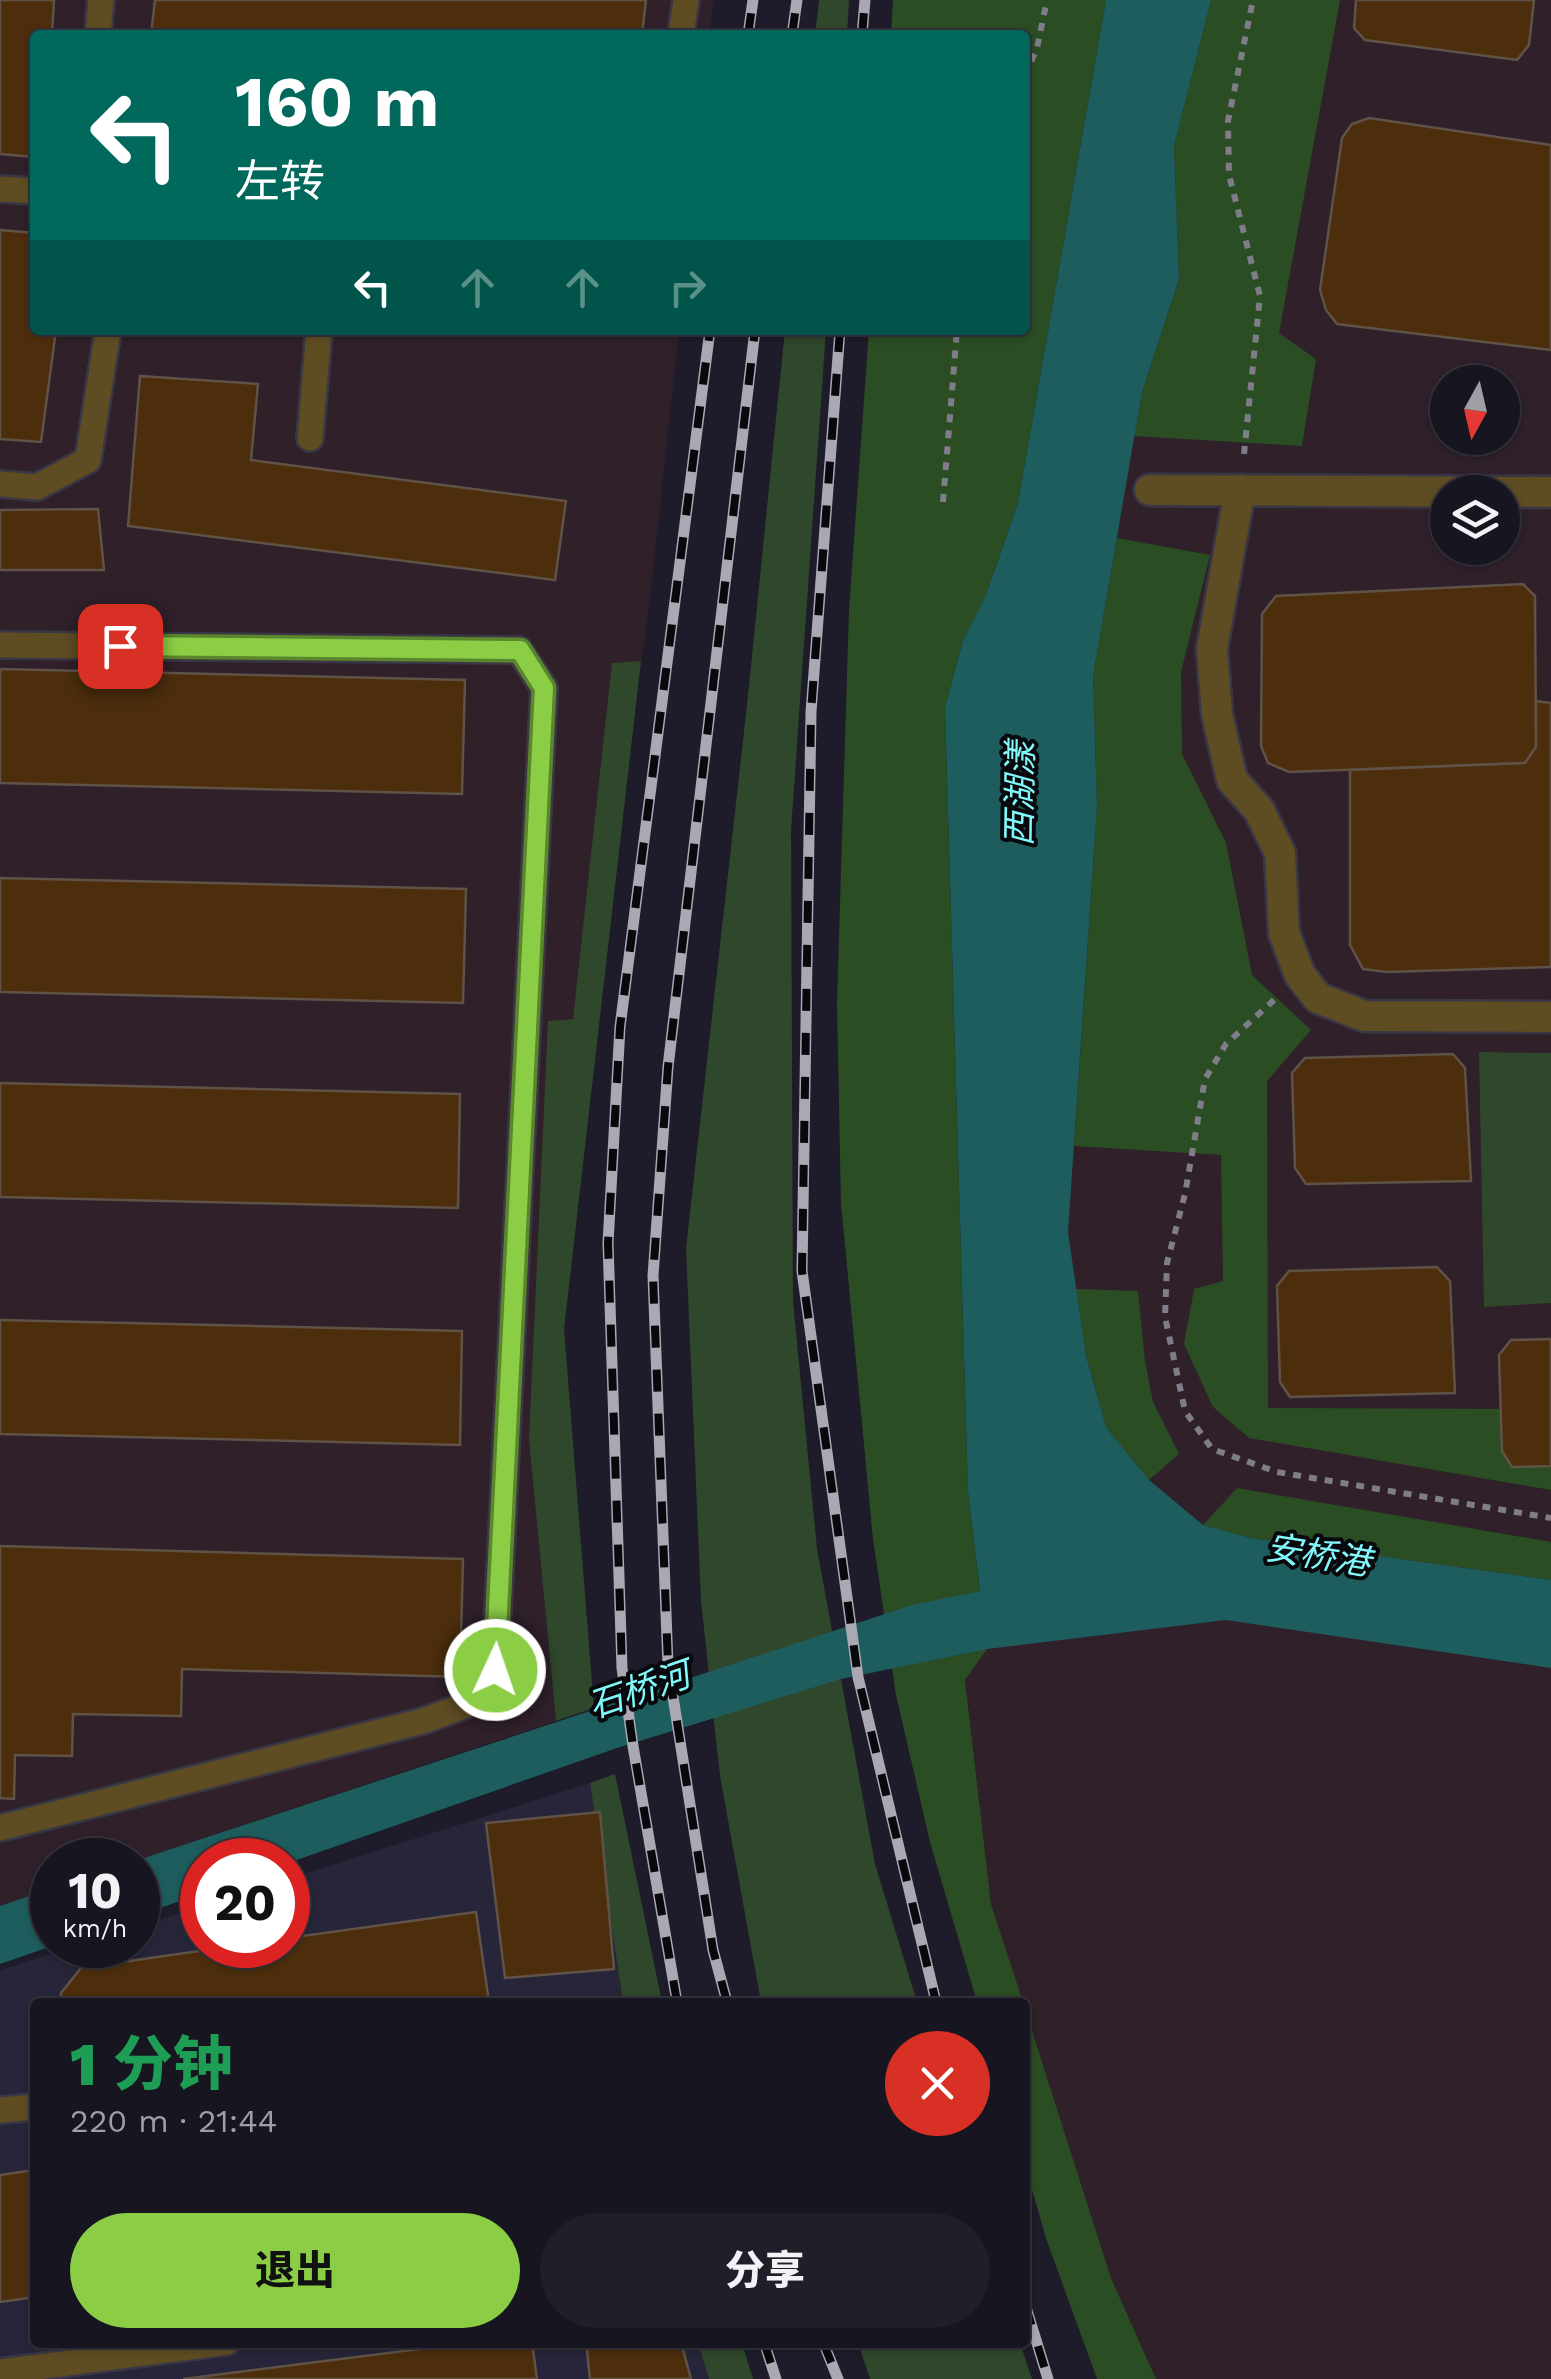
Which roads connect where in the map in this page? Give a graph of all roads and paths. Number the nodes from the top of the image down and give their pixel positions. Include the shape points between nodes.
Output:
1 (100, 0) edge
2 (686, 0) edge
3 (1047, 0) edge
4 (1253, 0) edge
5 (98, 30) edge
6 (683, 30) edge
7 (1030, 64) edge
8 (0, 189) edge
9 (30, 191) edge
10 (107, 335) edge
11 (319, 335) edge
12 (956, 335) edge
13 (310, 438) dead end
14 (0, 484) edge
15 (1150, 490) dead end
16 (1240, 490) junction
17 (1551, 492) edge
18 (943, 502) dead end
19 (0, 644) edge
20 (1300, 975) junction
21 (1551, 1017) edge
22 (1551, 1518) edge
23 (0, 1828) edge
24 (30, 2107) edge
25 (0, 2110) edge
26 (182, 2348) edge
27 (0, 2372) edge

1 - 5 lane
2 - 6 lane
3 - 7 path
4 - 16 path via 1228,122 1229,175 1260,296
8 - 9 lane
10 - 14 lane via 88,460 38,487
11 - 13 lane
12 - 18 path
15 - 16 street
16 - 17 street
16 - 20 street via 1212,650 1216,714 1232,780 1259,810 1280,853 1284,932
19 - 23 lane via 520,650 544,688 495,1670 474,1702 423,1721
20 - 21 street via 1318,998 1364,1016
20 - 22 path via 1226,1044 1205,1080 1167,1263 1165,1318 1185,1411 1212,1449 1277,1472
24 - 25 lane
26 - 27 lane

